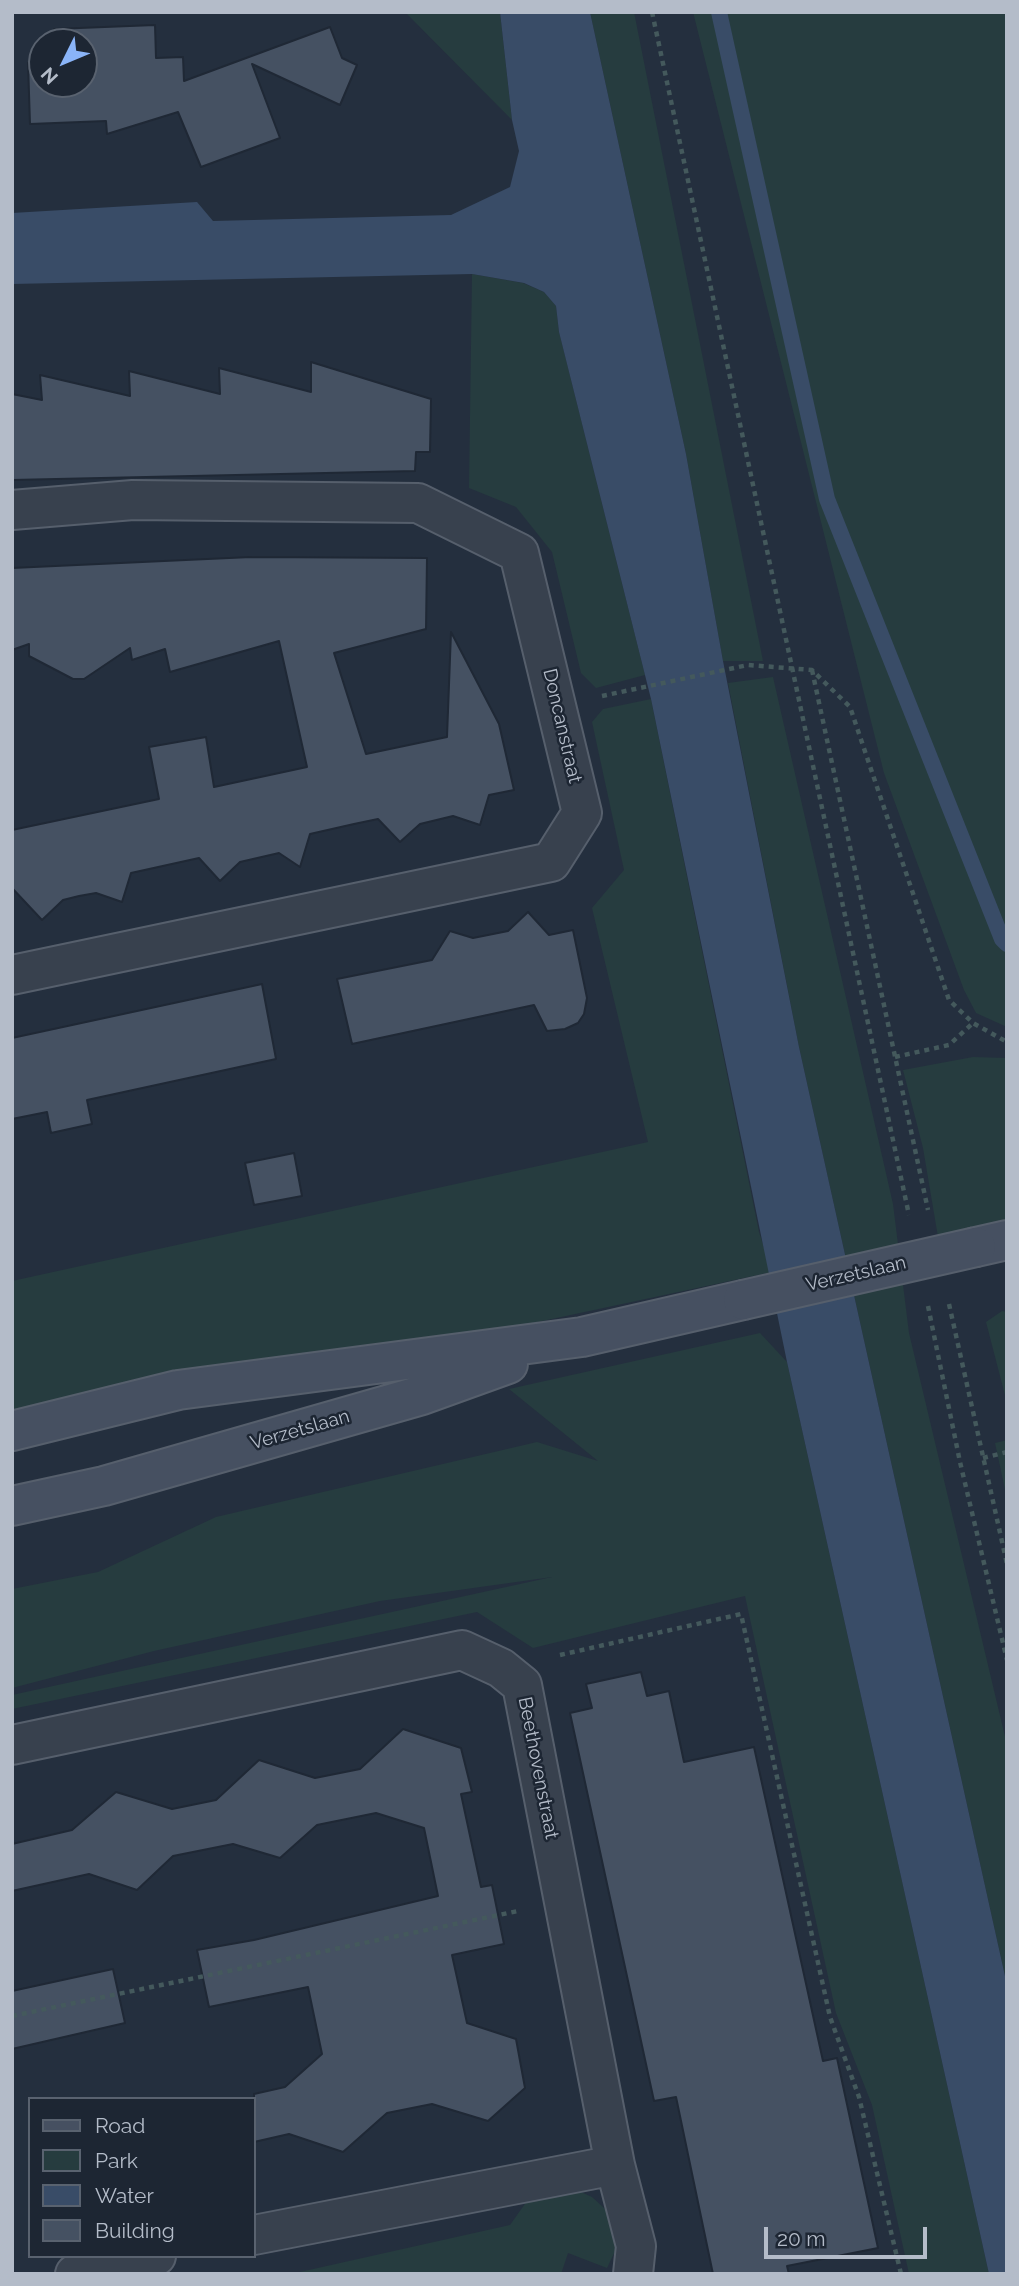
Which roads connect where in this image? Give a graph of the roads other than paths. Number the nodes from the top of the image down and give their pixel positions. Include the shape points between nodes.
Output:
1 (12, 510) edge
2 (12, 975) edge
3 (991, 1244) edge
4 (582, 1337) junction
5 (12, 1431) edge
6 (12, 1506) edge
7 (12, 1745) edge
8 (615, 2165) junction
9 (256, 2235) edge
10 (147, 2258) edge
11 (75, 2274) edge
12 (633, 2274) edge

1 - 2 street, Doncanstraat via 133,500 418,503 519,553 582,813 551,862
3 - 4 main road, Verzetslaan, bridge
4 - 5 main road, Verzetslaan via 178,1390
4 - 6 main road, Verzetslaan via 422,1395 104,1486
7 - 8 street, Beethovenstraat via 462,1650 501,1668 522,1685
8 - 9 street
8 - 12 street, Beethovenstraat via 636,2246
10 - 11 street

